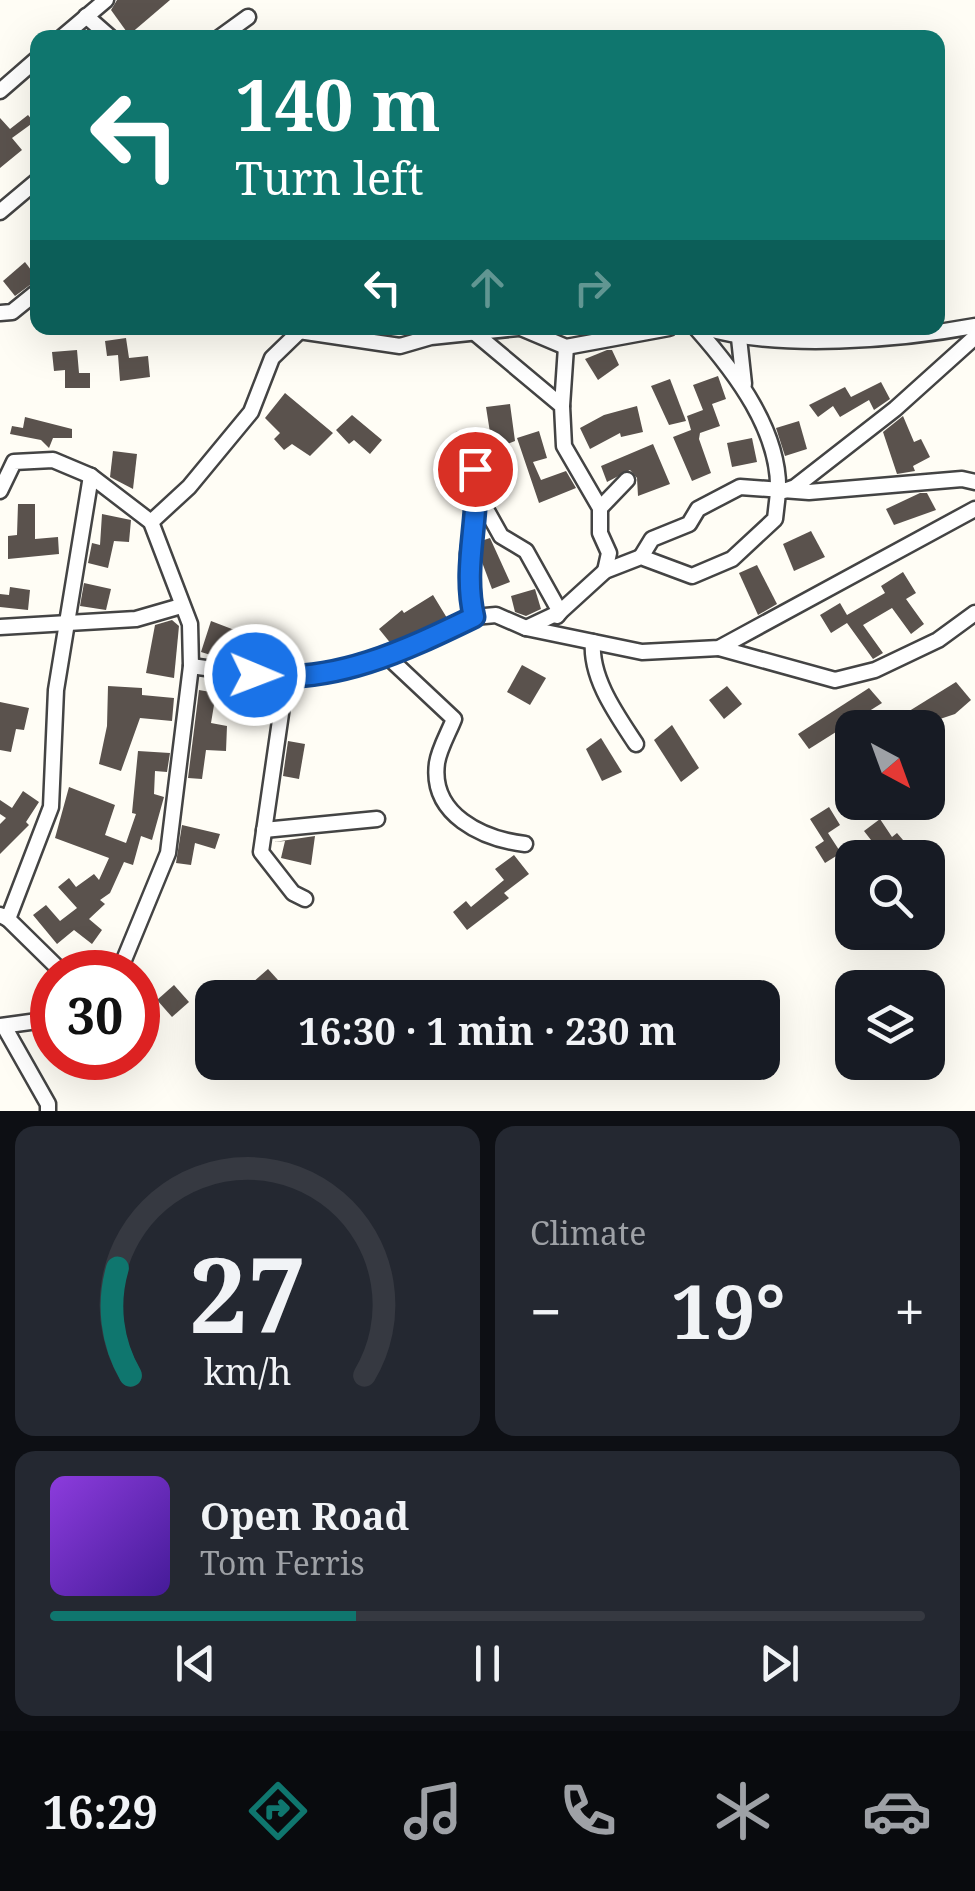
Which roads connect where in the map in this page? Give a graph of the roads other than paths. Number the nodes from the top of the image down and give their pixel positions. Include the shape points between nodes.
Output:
1 (106, 0) edge
2 (86, 16) junction
3 (248, 17) dead end
4 (70, 30) edge
5 (101, 30) edge
6 (230, 30) edge
7 (30, 65) edge
8 (0, 91) edge
9 (30, 187) edge
10 (0, 212) edge
11 (30, 297) edge
12 (0, 312) edge
13 (975, 326) edge
14 (945, 332) edge
15 (295, 335) edge
16 (336, 335) edge
17 (461, 335) edge
18 (477, 335) edge
19 (536, 335) edge
20 (631, 335) edge
21 (701, 335) edge
22 (729, 335) edge
23 (931, 335) edge
24 (975, 336) edge
25 (739, 338) junction
26 (566, 347) junction
27 (744, 390) junction
28 (562, 406) junction
29 (461, 440) dead end
30 (91, 476) junction
31 (626, 480) dead end
32 (975, 482) edge
33 (0, 491) edge
34 (477, 492) junction
35 (778, 492) junction
36 (600, 508) junction
37 (975, 509) edge
38 (151, 522) junction
39 (642, 557) junction
40 (605, 571) junction
41 (181, 606) junction
42 (560, 612) junction
43 (975, 613) edge
44 (474, 617) junction
45 (66, 625) junction
46 (0, 628) edge
47 (526, 628) junction
48 (547, 632) junction
49 (593, 642) junction
50 (719, 648) junction
51 (389, 658) junction
52 (191, 666) junction
53 (286, 679) junction
54 (636, 744) dead end
55 (378, 820) dead end
56 (264, 830) junction
57 (525, 844) dead end
58 (305, 900) dead end
59 (4, 917) edge
60 (39, 950) edge
61 (128, 950) edge
62 (30, 1022) edge
63 (2, 1027) edge
64 (48, 1111) edge

1 - 2 street
2 - 4 street
2 - 5 street
3 - 6 street
7 - 8 street
9 - 10 street
11 - 12 street via 12,312
13 - 14 street
15 - 38 street via 272,358 250,412 189,488
16 - 17 street via 400,346
18 - 28 street
19 - 26 street
20 - 26 street
21 - 27 street
22 - 25 street
23 - 25 street
24 - 35 street via 895,409 795,487
25 - 27 street
26 - 28 street
27 - 35 street via 779,463
28 - 36 street via 564,446
29 - 34 street
30 - 33 street via 53,460 14,462
30 - 38 street
30 - 45 street
31 - 36 street
32 - 35 street
34 - 42 street via 502,536 526,551
34 - 44 street via 468,554
35 - 39 street via 740,488 698,509 689,524 652,538
35 - 39 street via 775,519 732,559 692,576
36 - 40 street via 609,553
37 - 50 street
38 - 41 street
39 - 40 street
40 - 42 street
41 - 45 street via 136,619
41 - 52 street via 190,624
42 - 47 street
42 - 48 street
43 - 50 street via 938,640 875,670 834,680
44 - 47 street via 496,615
44 - 51 street
45 - 46 street
45 - 59 street via 50,807
47 - 48 street
48 - 49 street
49 - 50 street via 642,652
49 - 54 street via 609,703
51 - 53 street
51 - 57 street via 454,718 437,764 446,804 490,840
52 - 53 street
52 - 61 street via 168,853
53 - 56 street
55 - 56 street
56 - 58 street via 261,852
59 - 60 street
62 - 63 street
63 - 64 street

